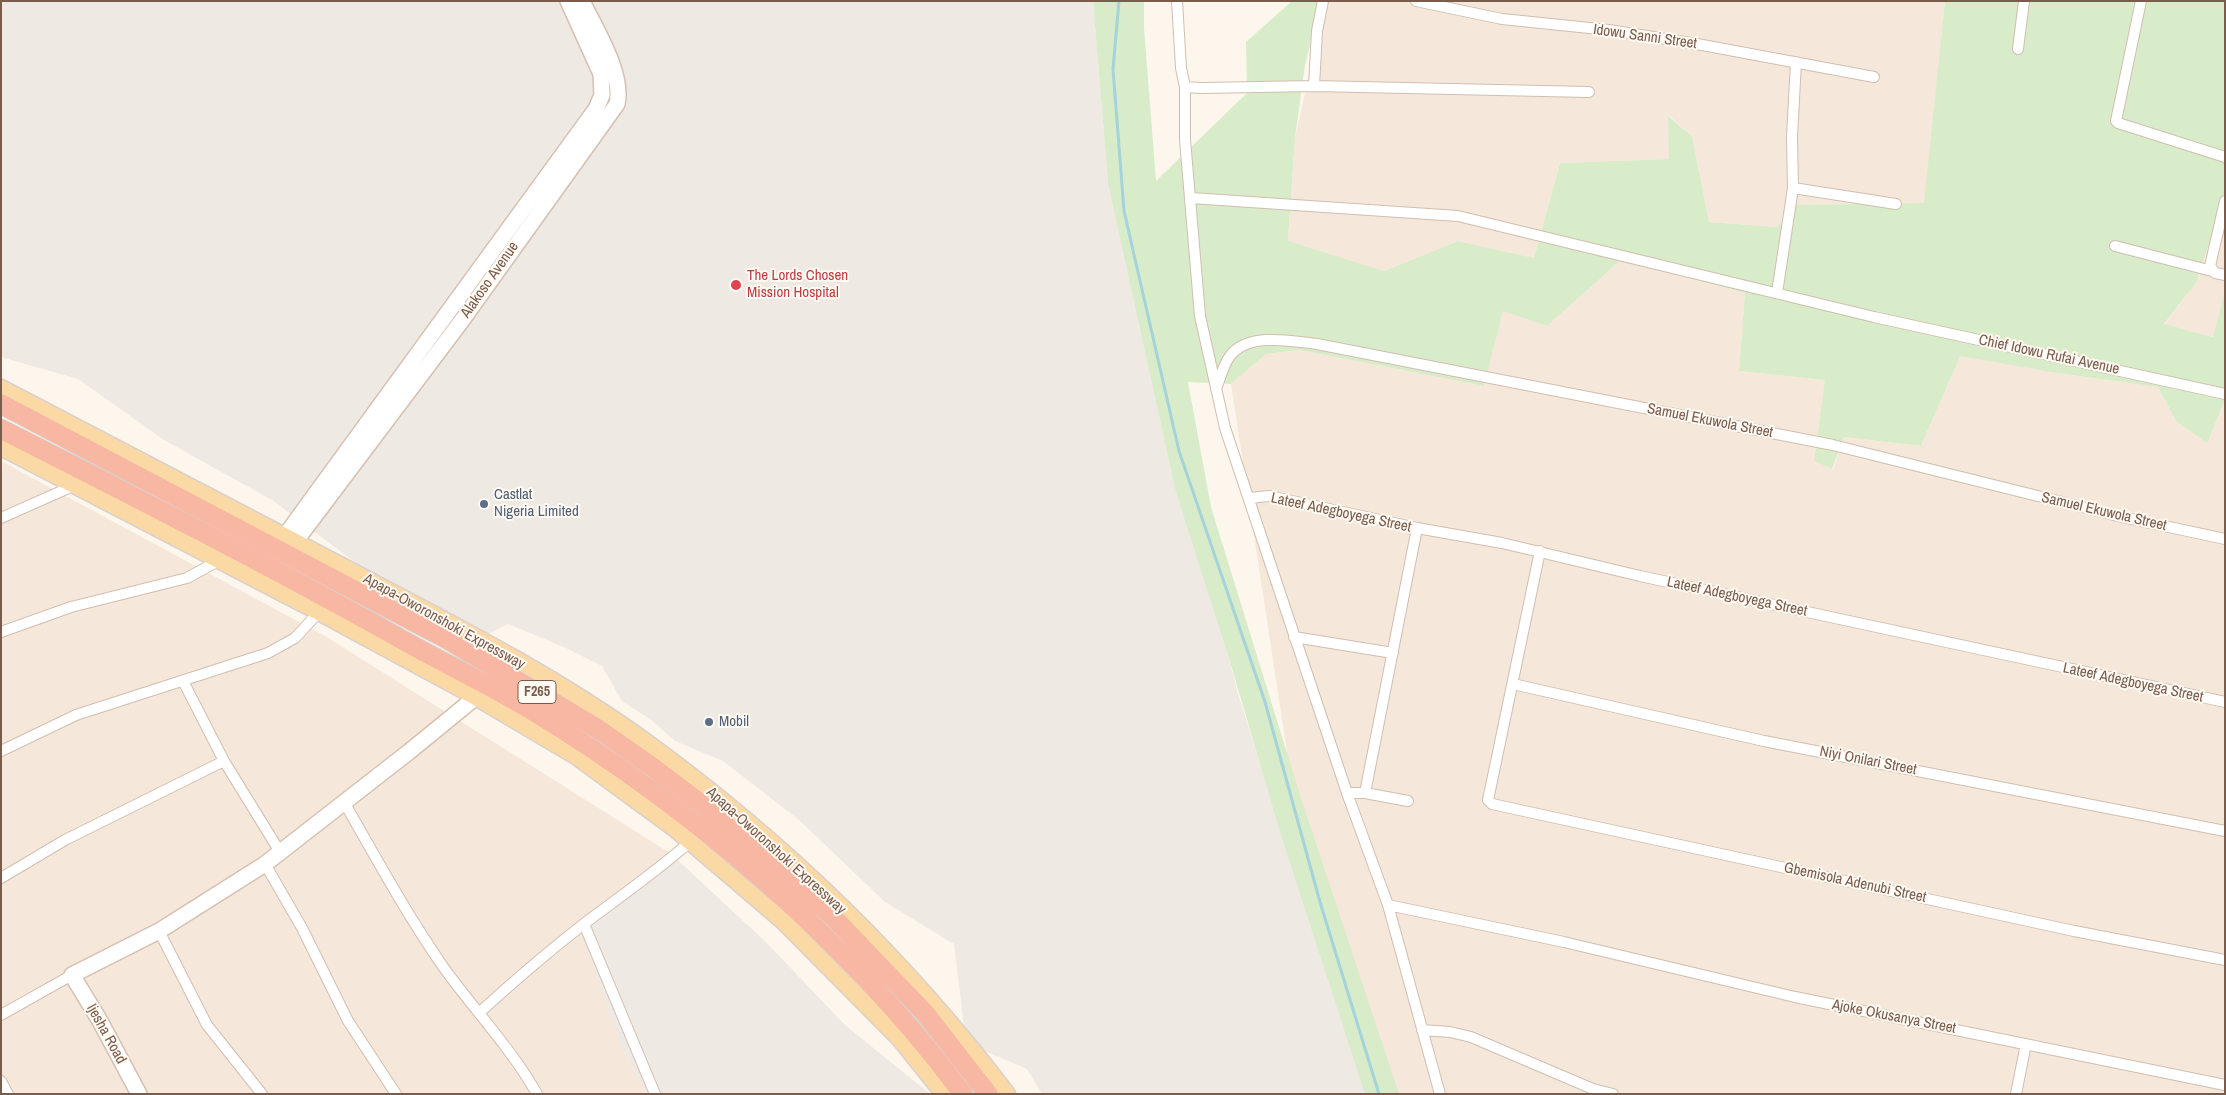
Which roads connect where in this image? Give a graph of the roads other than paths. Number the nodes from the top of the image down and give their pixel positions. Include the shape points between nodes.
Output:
1 (568, 1) edge
2 (582, 1) edge
3 (1178, 1) edge
4 (1323, 1) edge
5 (1416, 1) edge
6 (2024, 1) edge
7 (2141, 1) edge
8 (2018, 49) dead end
9 (1796, 62) junction
10 (1874, 77) dead end
11 (1314, 86) junction
12 (1185, 87) junction
13 (1589, 92) dead end
14 (2225, 157) edge
15 (1793, 188) junction
16 (1191, 198) junction
17 (2225, 201) edge
18 (1896, 204) dead end
19 (2116, 246) dead end
20 (2217, 273) edge
21 (1777, 293) junction
22 (1, 388) edge
23 (1216, 390) junction
24 (2225, 394) edge
25 (1, 404) edge
26 (1, 429) edge
27 (1, 447) edge
28 (73, 486) junction
29 (1249, 498) junction
30 (1, 518) edge
31 (1417, 528) junction
32 (290, 539) junction
33 (2225, 539) edge
34 (1540, 552) junction
35 (220, 560) junction
36 (319, 612) junction
37 (1, 632) edge
38 (451, 632) junction
39 (1294, 637) junction
40 (1393, 653) junction
41 (183, 681) junction
42 (1513, 684) junction
43 (476, 697) junction
44 (2225, 702) edge
45 (1, 751) edge
46 (224, 761) junction
47 (1347, 793) junction
48 (1365, 793) junction
49 (1408, 801) dead end
50 (344, 802) junction
51 (680, 822) junction
52 (2225, 831) edge
53 (691, 841) junction
54 (280, 852) junction
55 (265, 864) junction
56 (1, 878) edge
57 (1388, 905) junction
58 (584, 924) junction
59 (159, 931) junction
60 (879, 953) junction
61 (2225, 960) edge
62 (72, 974) junction
63 (480, 1012) junction
64 (1, 1015) edge
65 (1422, 1030) junction
66 (2026, 1044) junction
67 (1, 1081) edge
68 (2225, 1085) edge
69 (8, 1094) edge
70 (139, 1094) edge
71 (262, 1094) edge
72 (396, 1094) edge
73 (537, 1094) edge
74 (655, 1094) edge
75 (944, 1094) edge
76 (963, 1094) edge
77 (988, 1094) edge
78 (1007, 1094) edge
79 (1440, 1094) edge
80 (1613, 1094) edge
81 (2016, 1094) edge

1 - 32 street, Alakoso Avenue via 601,74 602,95 596,109
2 - 32 street, Alakoso Avenue via 616,78 617,104 463,319
3 - 12 street via 1180,61
4 - 11 street via 1317,31
5 - 9 street, Idowu Sanni Street via 1502,19 1609,30
6 - 8 street
7 - 14 street via 2116,121
9 - 10 street, Idowu Sanni Street
9 - 15 street
11 - 12 street
11 - 13 street
12 - 16 street via 1185,140
15 - 18 street
15 - 21 street
16 - 21 street, Chief Idowu Rufai Avenue via 1458,216
16 - 23 street via 1200,316
17 - 20 street via 2210,266
19 - 20 street
21 - 24 street, Chief Idowu Rufai Avenue
22 - 32 main road, Apapa-Oworonshoki Expressway
23 - 29 street
23 - 33 street, Samuel Ekuwola Street via 1230,356 1240,348 1279,340 1317,344 1833,445 2122,517
25 - 38 highway, Apapa-Oworonshoki Expressway / F265
26 - 51 highway, Apapa-Oworonshoki Expressway / F265 via 177,518 500,691 585,744
27 - 28 main road, Apapa-Oworonshoki Expressway
28 - 30 street
28 - 35 main road, Apapa-Oworonshoki Expressway
29 - 31 street, Lateef Adegboyega Street via 1269,496
29 - 39 street
31 - 34 street, Lateef Adegboyega Street
31 - 40 street
32 - 38 main road, Apapa-Oworonshoki Expressway
34 - 42 street
34 - 44 street, Lateef Adegboyega Street
35 - 36 main road, Apapa-Oworonshoki Expressway
35 - 37 street via 188,578 71,607
36 - 41 street via 304,630 279,648
36 - 43 main road, Apapa-Oworonshoki Expressway
38 - 60 highway, Apapa-Oworonshoki Expressway / F265 via 651,766 704,806
39 - 40 street
39 - 47 street
40 - 48 street
41 - 45 street via 76,715
41 - 46 street
42 - 52 street, Niyi Onilari Street via 1773,743
42 - 61 street, Gbemisola Adenubi Street via 1488,800 1492,804 2074,931
43 - 50 street
43 - 51 main road, Apapa-Oworonshoki Expressway
46 - 54 street
46 - 56 street via 65,840
47 - 48 street
47 - 57 street
48 - 49 street
50 - 54 street
50 - 63 street via 421,934
51 - 53 main road, Apapa-Oworonshoki Expressway
51 - 76 highway, Apapa-Oworonshoki Expressway / F265 via 767,883 862,974 910,1026
53 - 58 street
53 - 75 main road, Apapa-Oworonshoki Expressway via 784,921 900,1039
54 - 55 street
55 - 59 street
55 - 72 street via 302,928 348,1021
57 - 65 street
57 - 66 street, Ajoke Okusanya Street via 1564,942 1795,997
58 - 63 street
58 - 74 street
59 - 62 street
59 - 71 street via 207,1025
60 - 77 highway, Apapa-Oworonshoki Expressway / F265
60 - 78 main road, Apapa-Oworonshoki Expressway via 949,1021
62 - 64 street
62 - 70 street, Ijesha Road
63 - 73 street via 522,1067
65 - 79 street
65 - 80 street via 1471,1037 1593,1089
66 - 68 street, Ajoke Okusanya Street
66 - 81 street
67 - 69 street

